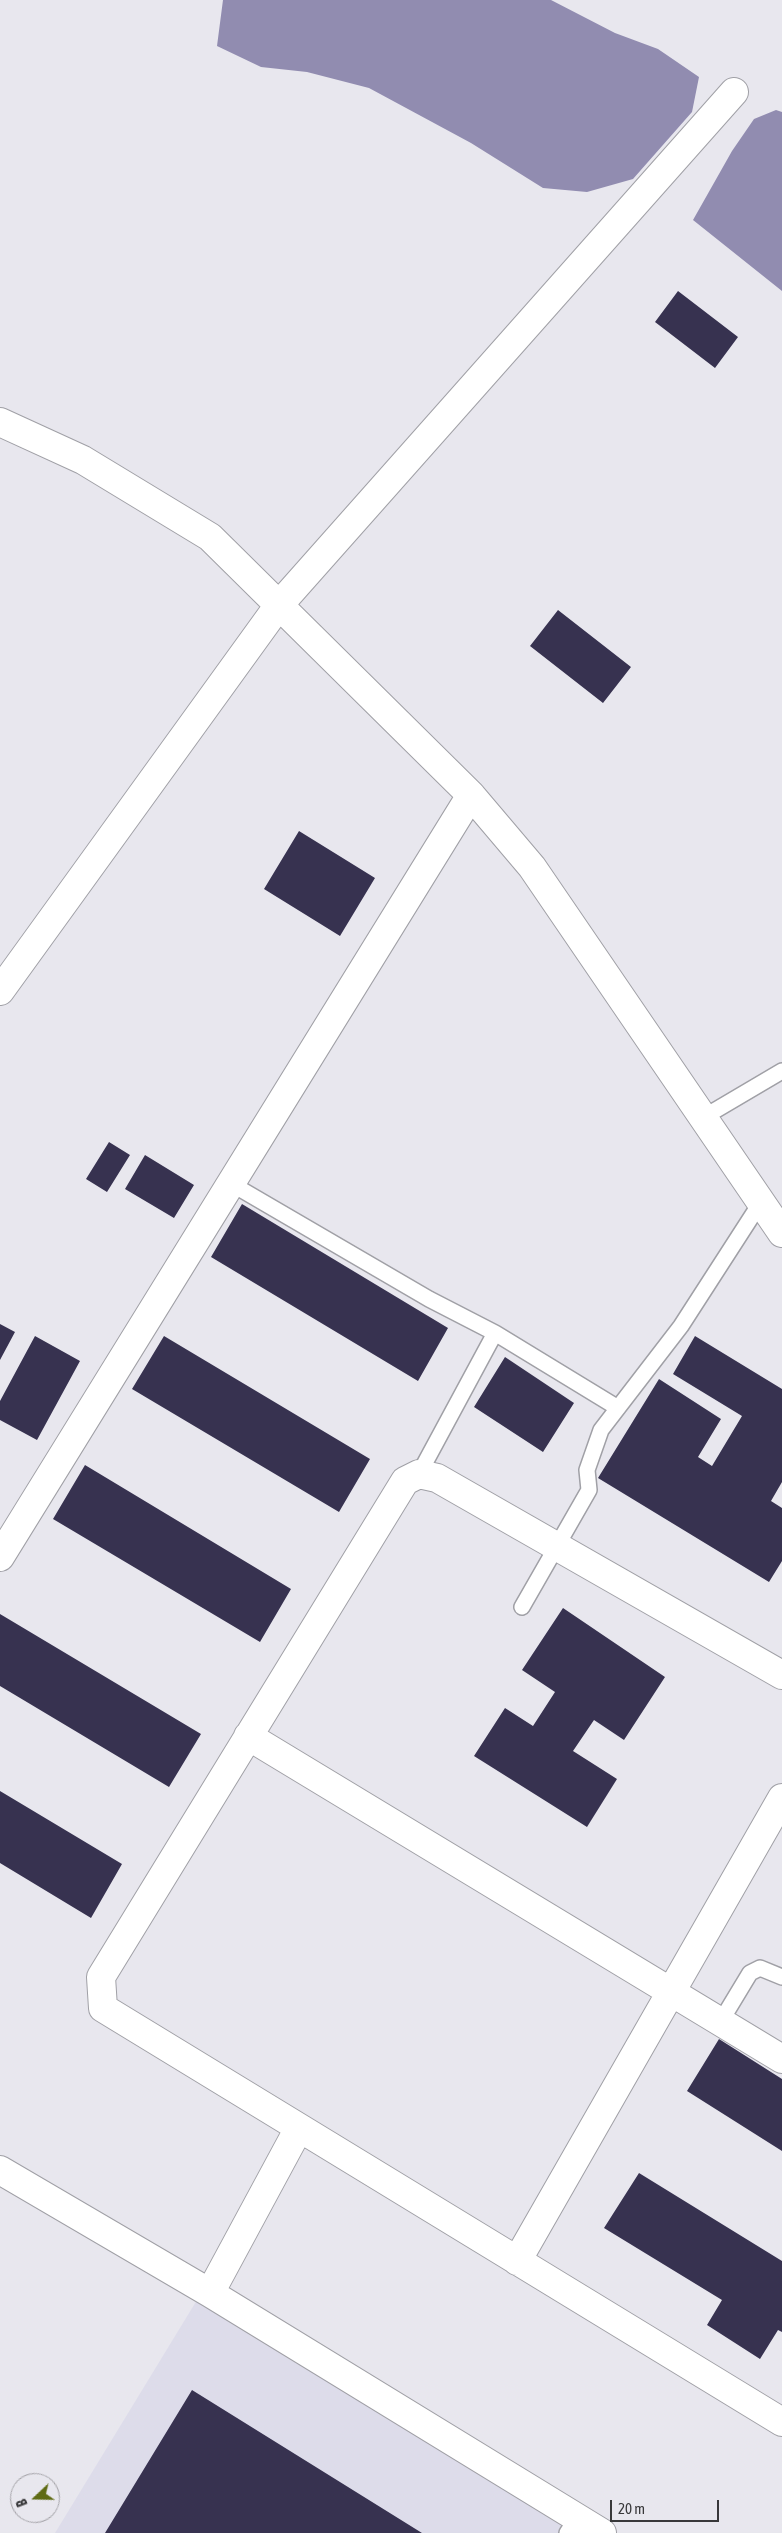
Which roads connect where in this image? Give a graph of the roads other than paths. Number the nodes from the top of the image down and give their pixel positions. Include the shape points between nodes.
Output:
1 (734, 92) dead end
2 (0, 422) edge
3 (279, 605) junction
4 (471, 795) junction
5 (0, 991) edge
6 (782, 1070) edge
7 (704, 1117) junction
8 (230, 1183) junction
9 (761, 1202) junction
10 (782, 1233) edge
11 (495, 1333) junction
12 (618, 1408) junction
13 (419, 1474) junction
14 (558, 1547) junction
15 (0, 1557) edge
16 (522, 1607) dead end
17 (782, 1674) edge
18 (248, 1736) junction
19 (782, 1798) edge
20 (782, 1977) edge
21 (673, 1991) junction
22 (721, 2021) junction
23 (782, 2059) edge
24 (299, 2128) junction
25 (0, 2170) edge
26 (517, 2261) junction
27 (210, 2293) junction
28 (782, 2422) edge
29 (572, 2525) edge
30 (602, 2533) edge

1 - 3 street
2 - 3 street via 83,460 210,537
3 - 4 street
3 - 5 street
4 - 7 street via 532,867
4 - 8 street
6 - 7 lane
7 - 9 street
8 - 11 lane via 429,1299
8 - 15 street
9 - 10 street
9 - 12 lane via 681,1326
11 - 12 lane
11 - 13 lane
12 - 14 lane via 601,1430 587,1470 590,1490
13 - 14 street via 437,1478
13 - 18 street via 405,1481
14 - 16 lane
14 - 17 street
18 - 21 street
18 - 24 street via 101,1977 103,2008
19 - 21 street
20 - 22 lane via 760,1968 750,1973
21 - 22 street
21 - 26 street
22 - 23 street
24 - 26 street
24 - 27 street
25 - 27 street
26 - 28 street
27 - 29 street
29 - 30 street

